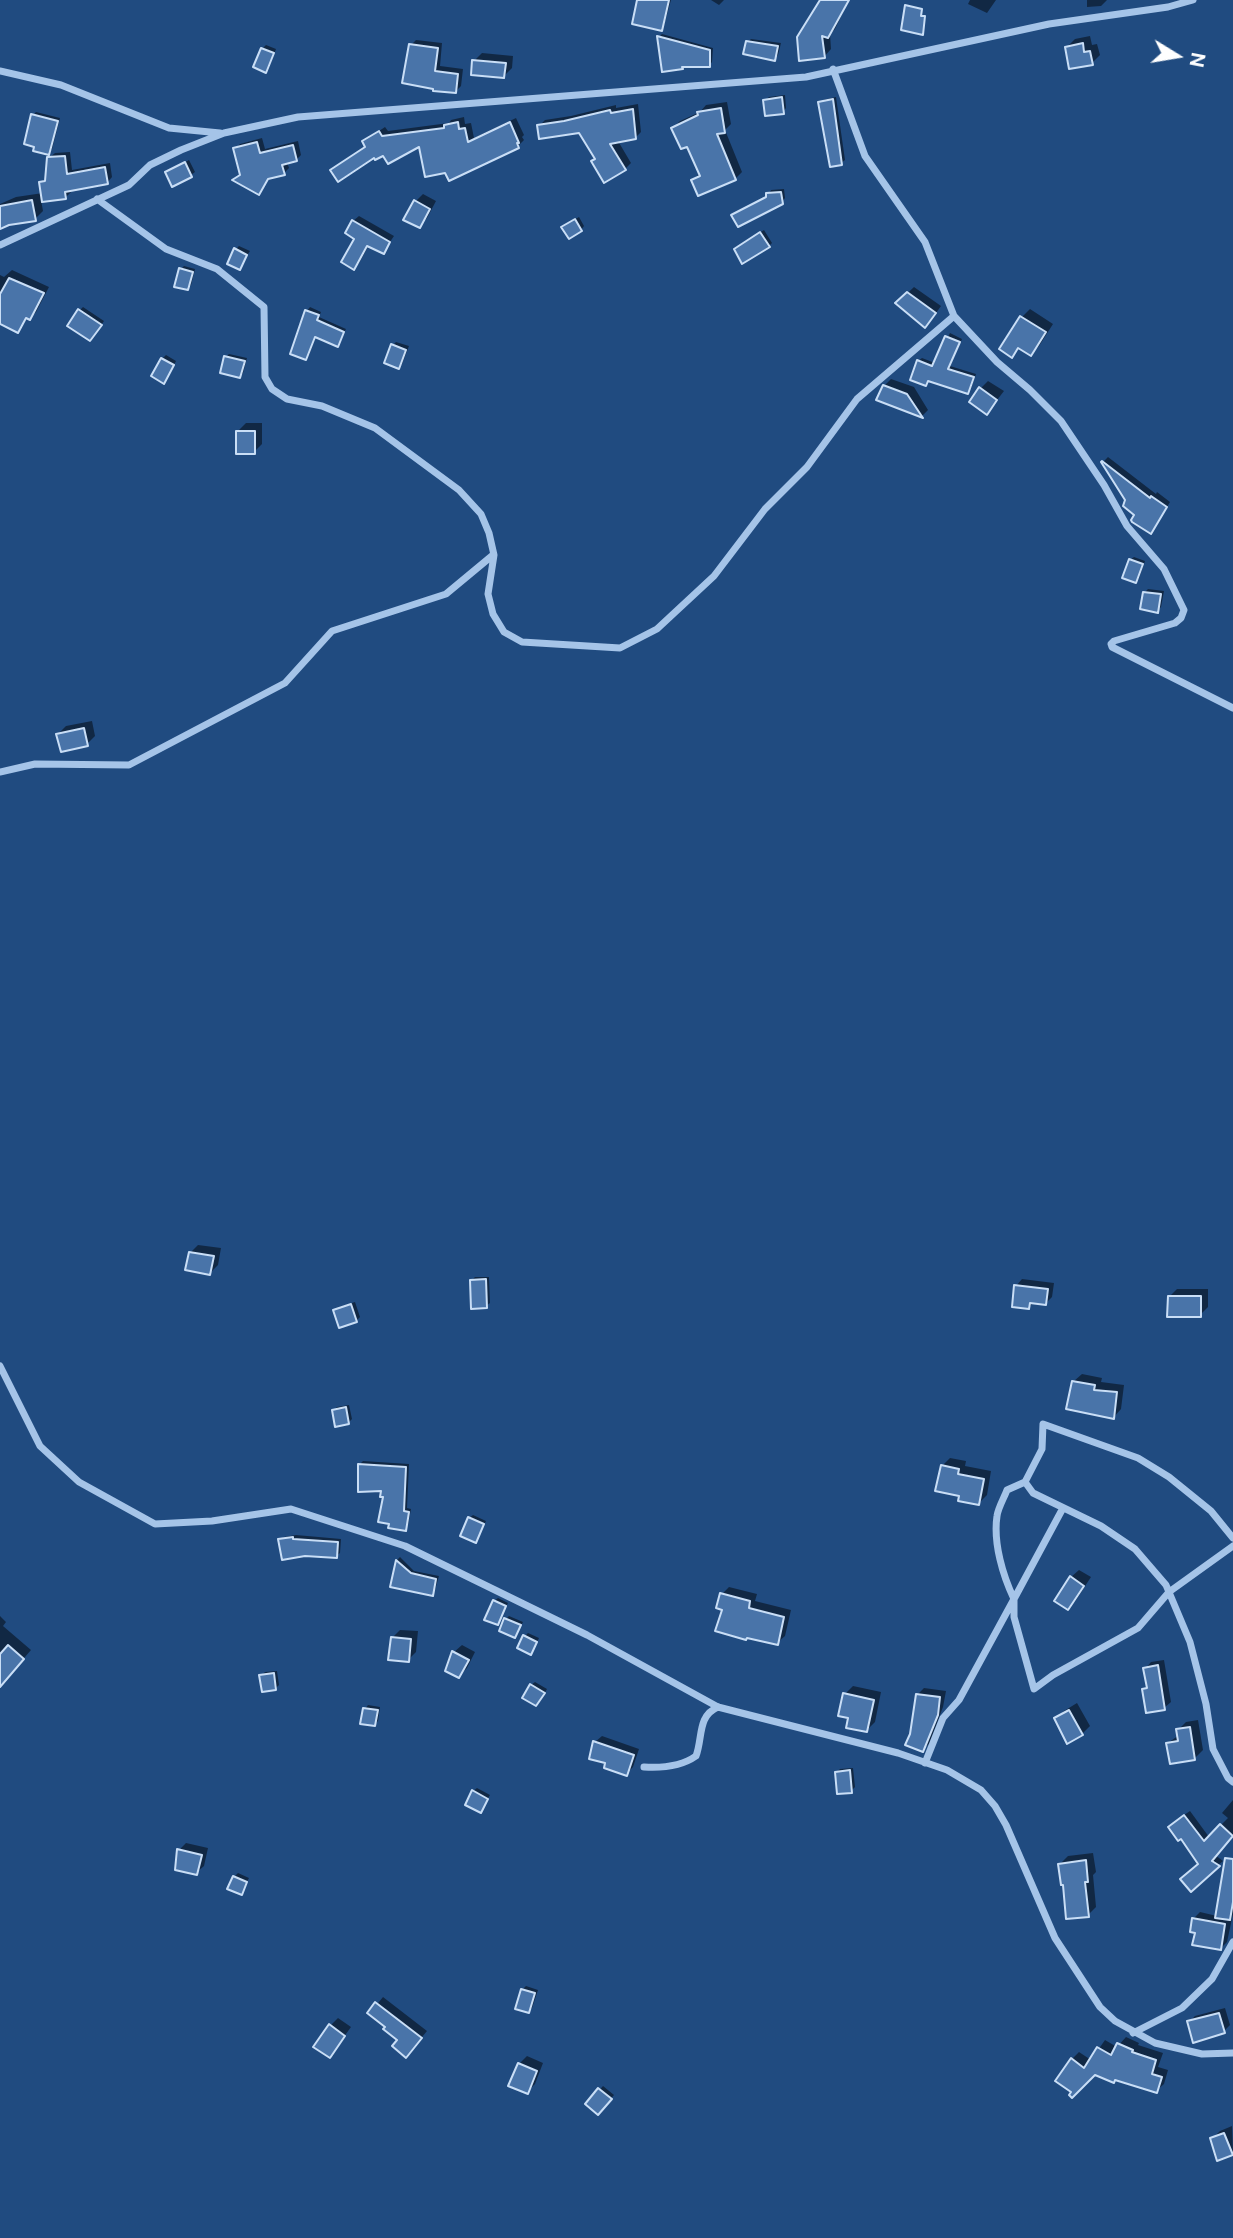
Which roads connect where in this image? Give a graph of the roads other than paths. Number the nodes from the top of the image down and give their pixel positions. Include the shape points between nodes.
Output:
1 (1193, 0) edge
2 (833, 69) junction
3 (0, 71) edge
4 (224, 133) junction
5 (97, 199) junction
6 (0, 245) edge
7 (954, 316) junction
8 (494, 555) junction
9 (1233, 708) edge
10 (0, 772) edge
11 (0, 1366) edge
12 (1025, 1482) junction
13 (1063, 1508) junction
14 (1233, 1538) edge
15 (1233, 1546) edge
16 (1169, 1592) junction
17 (1014, 1599) junction
18 (718, 1707) junction
19 (925, 1763) junction
20 (644, 1767) dead end
21 (1233, 1782) edge
22 (1233, 1942) edge
23 (1133, 2033) junction
24 (1233, 2053) edge

1 - 2 street via 1049,23
2 - 4 street via 806,77 298,117
2 - 7 street via 865,156 925,242
3 - 4 street via 61,85 169,128
4 - 5 street via 150,165 129,185
5 - 6 street
5 - 8 street via 166,249 217,269 264,307 265,377 272,389 287,399 322,406 375,428 399,444 459,490 481,514
7 - 8 street via 857,399 807,467 765,509 714,576 657,629 620,648 522,642 504,632 493,614 488,594
7 - 9 street via 1061,421 1127,526 1164,569 1184,610 1175,623 1114,640 1112,647
8 - 10 street via 446,594 332,631 285,683 129,765 35,764
11 - 18 street via 40,1446 79,1482 155,1524 212,1521 291,1508 405,1546 587,1635
12 - 13 street via 1033,1493
12 - 14 street via 1042,1449 1043,1424 1138,1458 1211,1511
12 - 17 street via 1007,1490 997,1516 999,1556
13 - 16 street via 1135,1549
13 - 17 street
15 - 16 street
16 - 17 street via 1138,1628 1034,1689 1014,1617
16 - 21 street via 1190,1642 1213,1749
17 - 19 street via 959,1700 943,1718
18 - 19 street
18 - 20 street via 705,1717 696,1756 689,1762
19 - 23 street via 981,1790 995,1805 1055,1938 1100,2007
22 - 23 street via 1212,1979 1182,2008
23 - 24 street via 1202,2054

